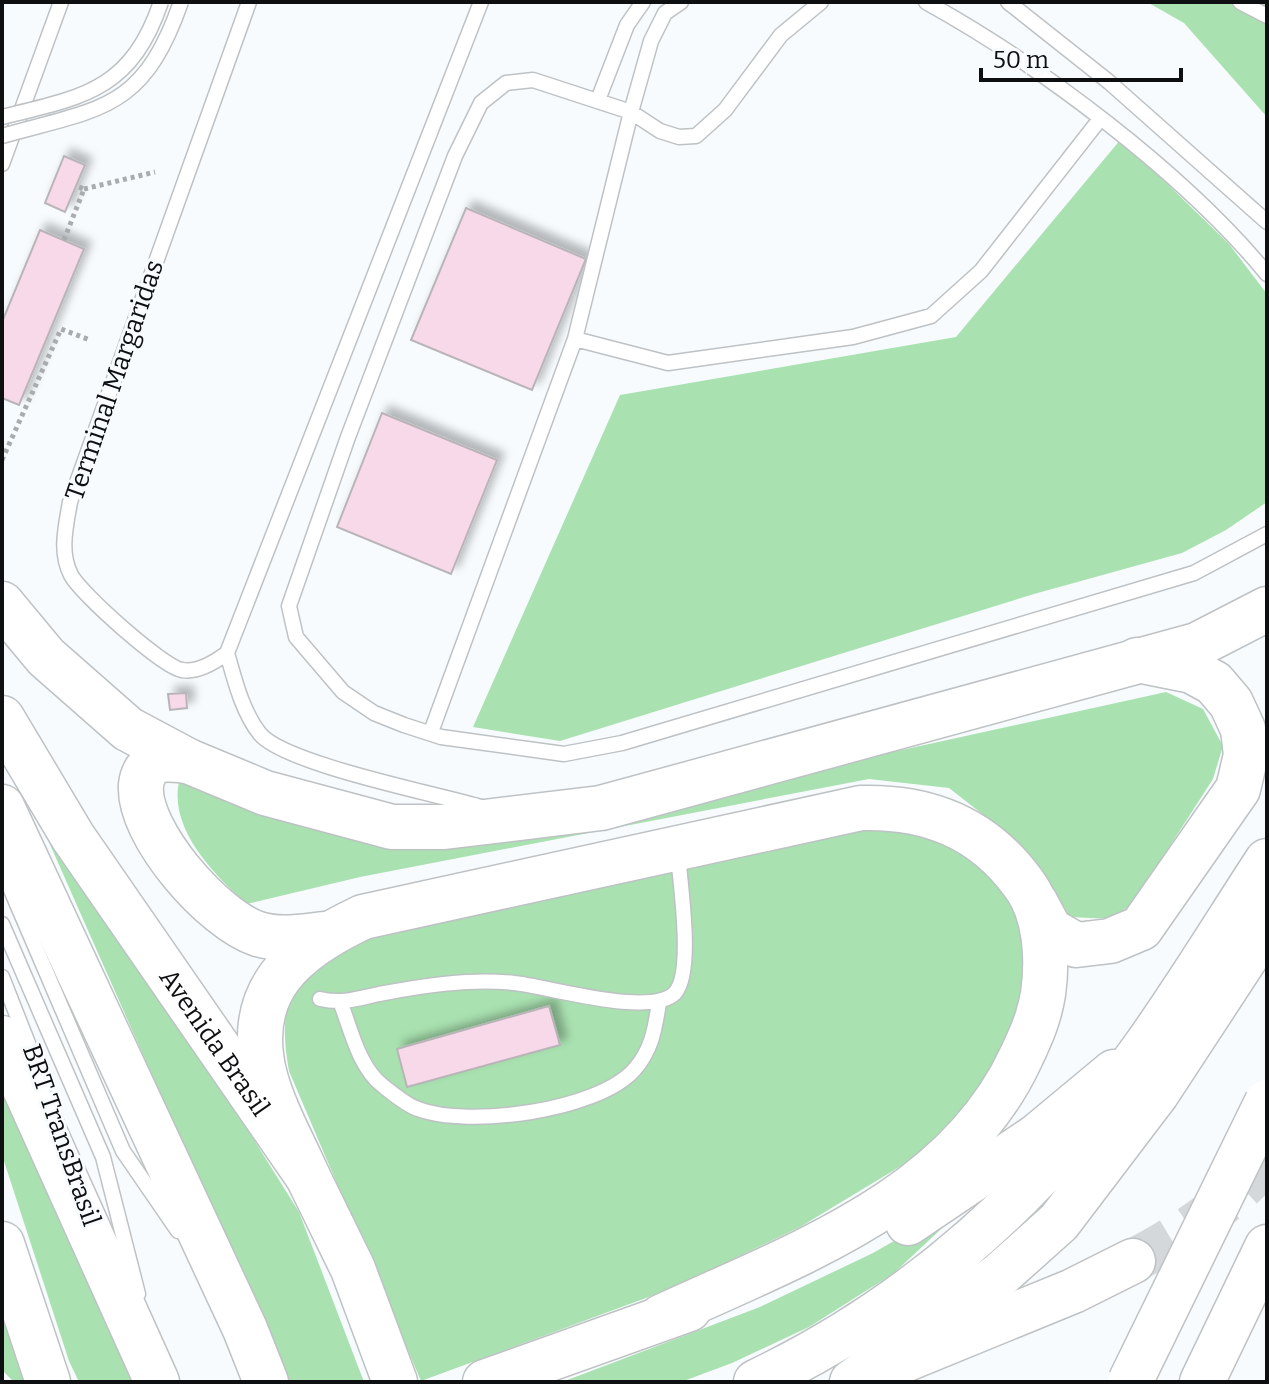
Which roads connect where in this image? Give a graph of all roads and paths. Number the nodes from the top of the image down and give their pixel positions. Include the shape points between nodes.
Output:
1 (61, 2) edge
2 (161, 2) edge
3 (181, 2) edge
4 (249, 2) edge
5 (481, 2) edge
6 (643, 2) edge
7 (681, 2) edge
8 (821, 2) edge
9 (926, 2) edge
10 (1008, 2) edge
11 (1240, 2) edge
12 (1267, 16) edge
13 (598, 100) junction
14 (631, 112) junction
15 (2, 117) edge
16 (1100, 119) junction
17 (2, 136) edge
18 (2, 164) edge
19 (155, 172) dead end
20 (76, 186) dead end
21 (84, 189) junction
22 (1267, 222) edge
23 (64, 240) dead end
24 (1267, 274) edge
25 (575, 339) junction
26 (90, 340) dead end
27 (2, 460) edge
28 (1267, 534) edge
29 (2, 604) edge
30 (1261, 610) edge
31 (227, 653) junction
32 (1137, 660) junction
33 (2, 718) edge
34 (431, 732) junction
35 (188, 761) junction
36 (2, 807) edge
37 (541, 818) junction
38 (678, 847) junction
39 (1267, 861) edge
40 (2, 869) edge
41 (1028, 889) junction
42 (2, 924) edge
43 (1267, 925) edge
44 (326, 934) junction
45 (2, 977) edge
46 (320, 999) dead end
47 (659, 1003) junction
48 (341, 1004) junction
49 (2, 1038) edge
50 (1146, 1045) junction
51 (44, 1086) dead end
52 (1267, 1102) edge
53 (55, 1115) dead end
54 (308, 1177) junction
55 (2, 1244) edge
56 (1267, 1247) edge
57 (1133, 1261) tunnel mouth
58 (118, 1294) junction
59 (661, 1317) junction
60 (245, 1329) junction
61 (48, 1382) edge
62 (159, 1382) edge
63 (266, 1382) edge
64 (395, 1382) edge
65 (485, 1382) edge
66 (756, 1382) edge
67 (853, 1382) edge
68 (1130, 1382) edge
69 (1202, 1382) edge

1 - 18 lane
2 - 15 lane, bridge via 150,33 114,77 68,101
3 - 17 lane, bridge via 167,42 125,93 72,120
4 - 31 lane, Terminal Margaridas via 70,502 63,547 71,575 89,596 167,664 184,671 210,666
5 - 31 lane
6 - 13 lane via 627,25
7 - 14 lane via 665,13 651,41
8 - 14 lane via 781,35 725,110 696,136 660,131
9 - 16 lane
10 - 22 lane via 1109,82
11 - 12 lane
13 - 14 lane
13 - 34 lane via 533,80 506,83 481,103 455,156 289,606 296,637 343,692 374,713
14 - 25 lane
16 - 24 lane via 1240,240
16 - 25 lane via 981,271 931,316 853,337 668,363
19 - 21 path
20 - 21 path
21 - 23 path
25 - 34 lane
26 - 27 path via 61,329
28 - 34 lane via 1194,573 622,743 564,754
29 - 35 highway via 89,698 128,729
30 - 32 highway via 1197,645
31 - 37 lane via 246,713 277,749 392,785
32 - 37 highway via 649,796
32 - 41 highway via 1192,671 1214,683 1231,703 1243,729 1246,755 1238,789 1141,928 1110,941 1076,945 1050,930
33 - 54 highway, Avenida Brasil via 73,837
35 - 37 highway via 265,793 392,827
35 - 44 highway via 161,759 149,765 141,781 141,800 160,845 234,923 272,936
36 - 60 highway
38 - 41 highway via 815,815 892,807 934,814 960,826 988,844
38 - 44 highway via 363,917
38 - 47 lane via 683,975 672,995
39 - 50 highway
40 - 60 lane via 123,1151
41 - 59 highway via 1044,936 1046,973 1039,1018 1008,1086 975,1133 930,1175 877,1210
42 - 62 lane via 103,1157
43 - 67 highway via 1157,1093 1059,1222 1001,1274
44 - 54 highway via 298,954 275,983 263,1028 265,1076
45 - 51 lane, BRT TransBrasil
46 - 48 lane
47 - 48 lane via 479,982
47 - 48 lane via 650,1045 616,1085 565,1106 514,1116 418,1109 379,1083 357,1049
49 - 58 highway
50 - 59 highway via 1037,1136 885,1237 799,1276
50 - 66 highway via 1032,1185 970,1245 828,1345
52 - 68 highway, bridge
53 - 58 lane, BRT TransBrasil
54 - 64 highway, Avenida Brasil via 353,1269
55 - 61 highway
56 - 69 highway
57 - 67 highway
58 - 62 highway
59 - 65 highway
60 - 63 highway

